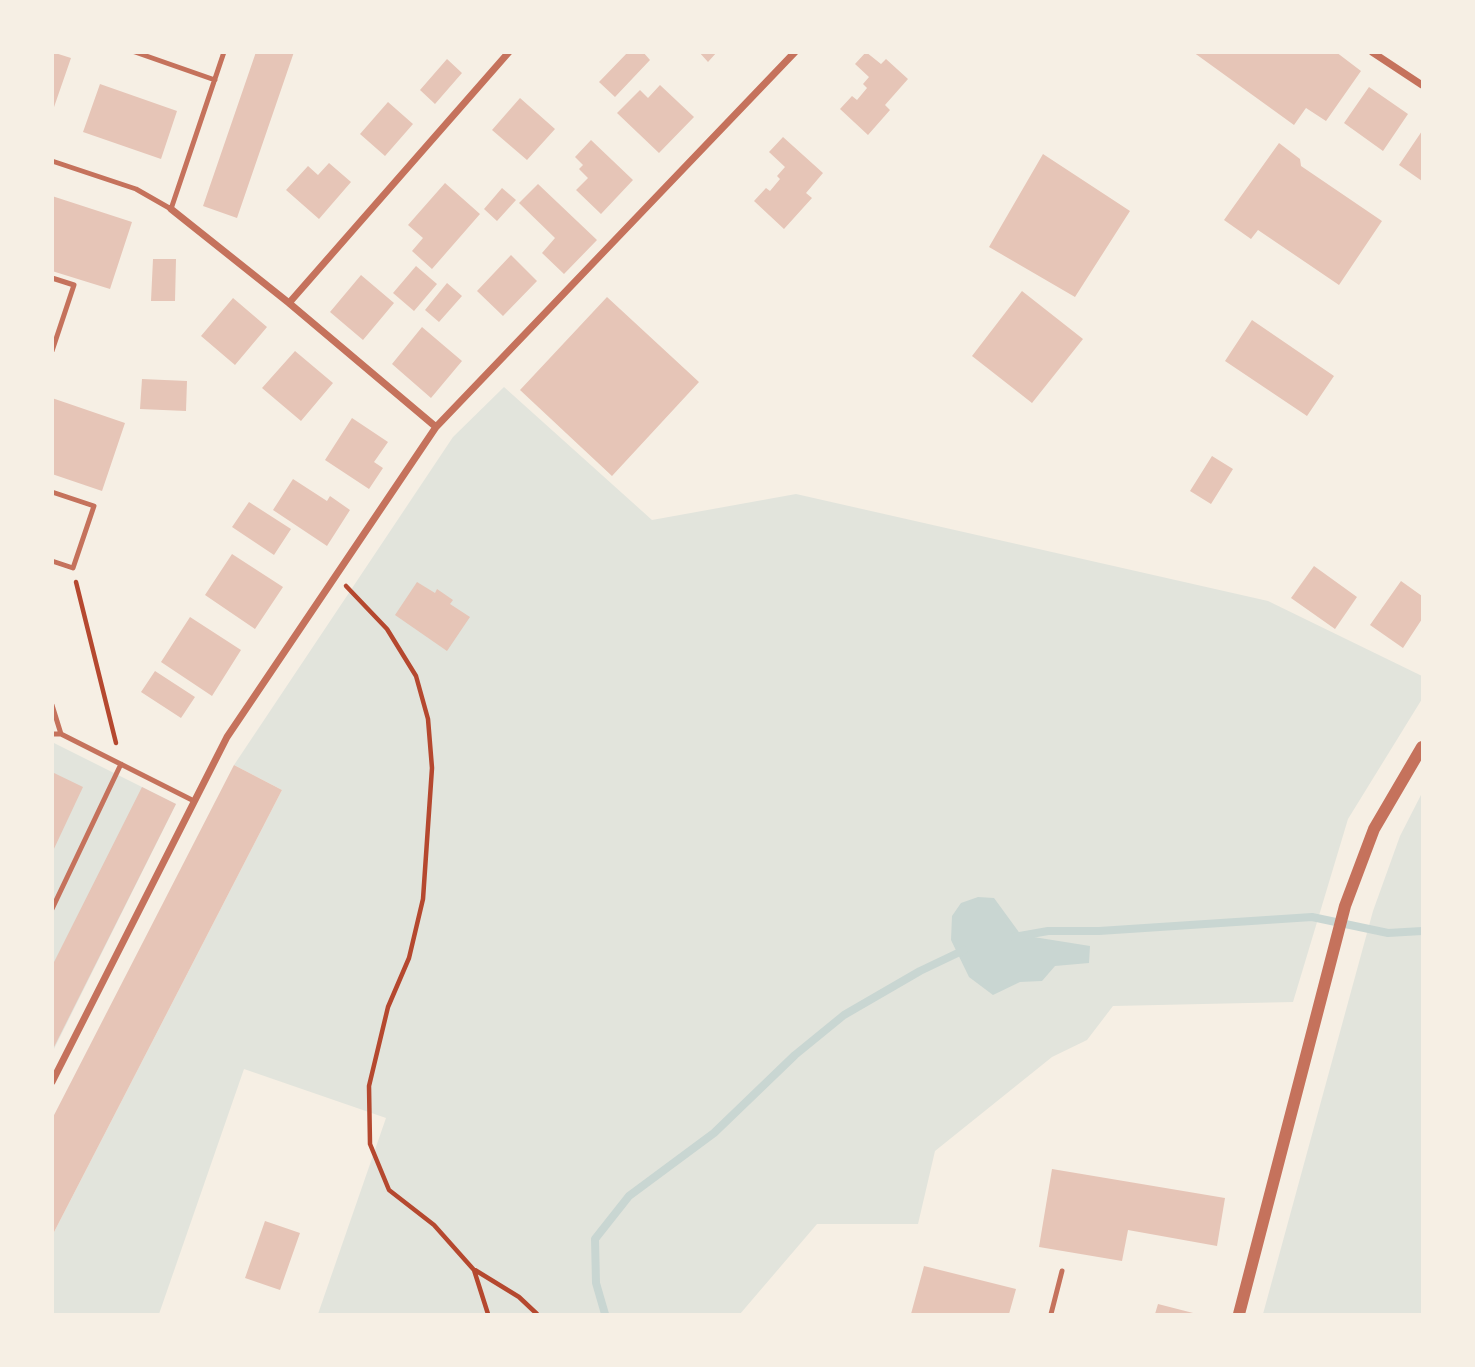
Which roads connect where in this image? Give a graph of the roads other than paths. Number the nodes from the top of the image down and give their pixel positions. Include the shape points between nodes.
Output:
1 (135, 52) edge
2 (224, 52) edge
3 (509, 52) edge
4 (795, 52) edge
5 (1372, 52) edge
6 (215, 80) junction
7 (1423, 85) edge
8 (52, 161) edge
9 (171, 209) junction
10 (52, 278) edge
11 (289, 303) junction
12 (52, 351) edge
13 (436, 427) junction
14 (52, 492) edge
15 (52, 561) edge
16 (52, 705) edge
17 (52, 734) edge
18 (61, 734) junction
19 (1423, 747) edge
20 (121, 764) junction
21 (194, 802) junction
22 (52, 909) edge
23 (52, 1083) edge
24 (1062, 1271) dead end
25 (1051, 1314) edge
26 (1239, 1314) edge

1 - 6 lane
2 - 6 lane
3 - 11 street
4 - 13 street
5 - 7 street
6 - 9 lane
8 - 9 lane via 136,189
9 - 11 street
10 - 12 lane via 74,285
11 - 13 street
13 - 21 street via 227,737
14 - 15 lane via 93,506 73,568
16 - 18 lane
17 - 18 lane
18 - 20 lane
19 - 26 street via 1374,830 1345,906
20 - 21 lane
20 - 22 lane
21 - 23 street
24 - 25 lane

